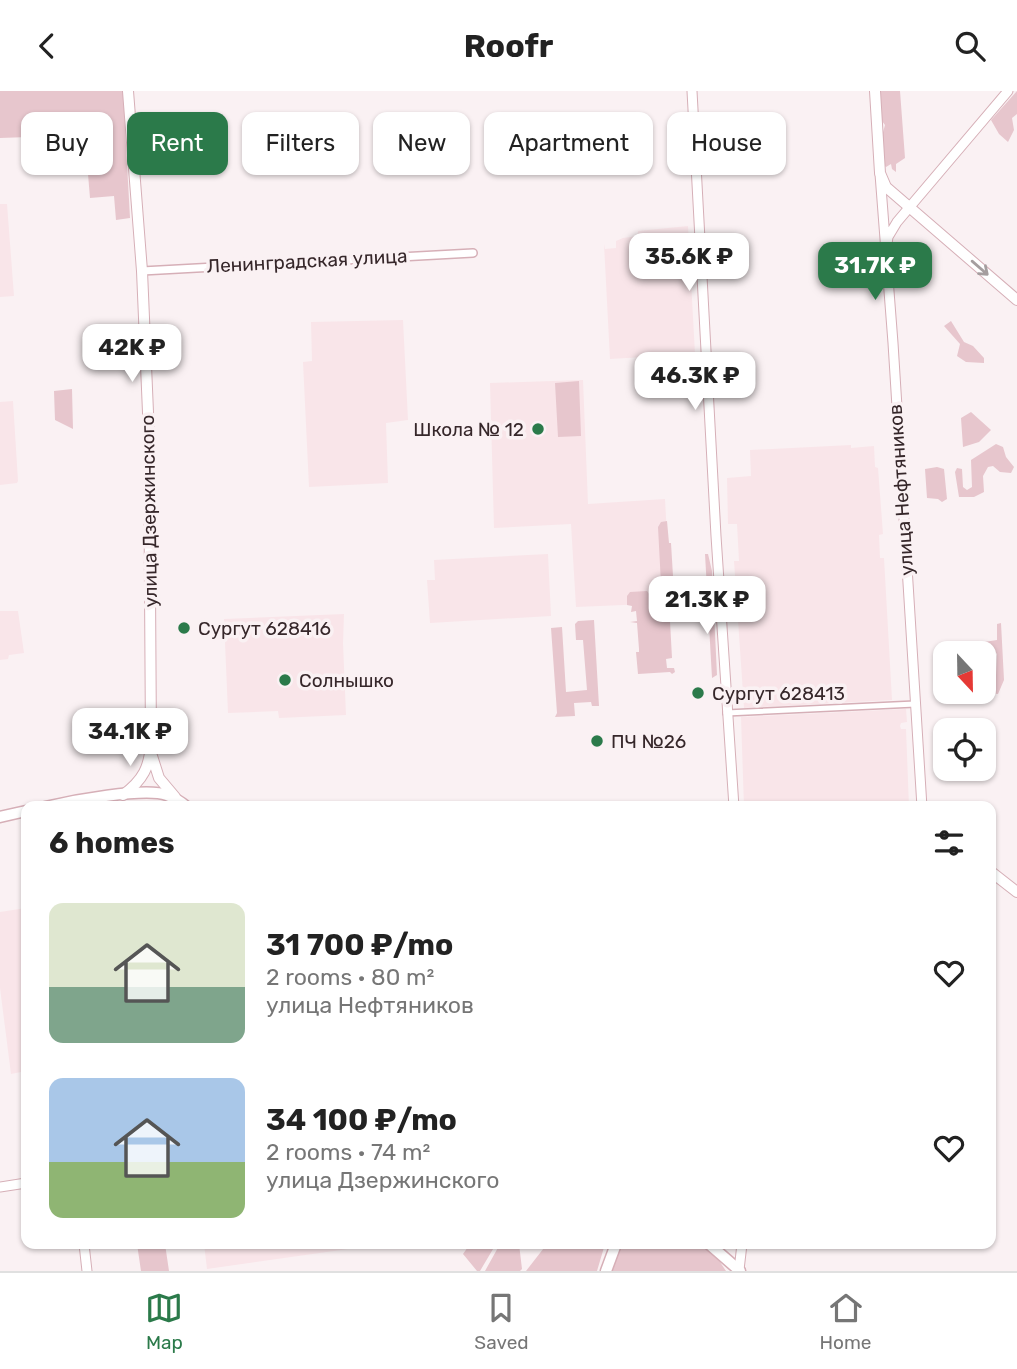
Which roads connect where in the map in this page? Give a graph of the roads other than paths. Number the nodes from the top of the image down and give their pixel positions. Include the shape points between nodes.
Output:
1 (130, 91) edge
2 (692, 91) edge
3 (875, 91) edge
4 (1008, 91) edge
5 (880, 173) junction
6 (909, 208) junction
7 (885, 252) junction
8 (473, 253) dead end
9 (142, 271) junction
10 (1017, 300) edge
11 (915, 705) junction
12 (726, 713) junction
13 (150, 750) junction
14 (123, 795) junction
15 (84, 801) edge
16 (112, 801) edge
17 (178, 801) edge
18 (180, 801) edge
19 (733, 801) edge
20 (922, 801) edge
21 (21, 812) edge
22 (2, 817) edge
23 (21, 817) edge
24 (996, 876) edge
25 (1017, 892) edge
26 (21, 1184) edge
27 (0, 1187) edge
28 (85, 1249) edge
29 (614, 1249) edge
30 (715, 1249) edge
31 (741, 1249) edge
32 (87, 1271) edge
33 (607, 1271) edge
34 (739, 1271) edge

1 - 9 main road, улица Дзержинского
2 - 12 street
3 - 5 main road
4 - 6 street
5 - 6 main road via 886,187
5 - 7 street, улица Нефтяников
6 - 7 street via 892,228
6 -> 10 main road
7 - 11 street, улица Нефтяников
8 - 9 street, Ленинградская улица
9 - 13 main road, улица Дзержинского via 150,493
11 - 12 street
11 - 20 street, улица Нефтяников
12 - 19 street
13 - 14 main road, улица Дзержинского via 143,777
13 - 18 main road, улица Дзержинского via 159,778
14 - 15 main road
14 - 16 main road
14 - 17 main road via 165,794
21 - 22 main road
22 - 23 main road
24 - 25 main road
26 - 27 street
28 - 32 street
29 - 33 main road
30 - 34 main road
31 - 34 street

